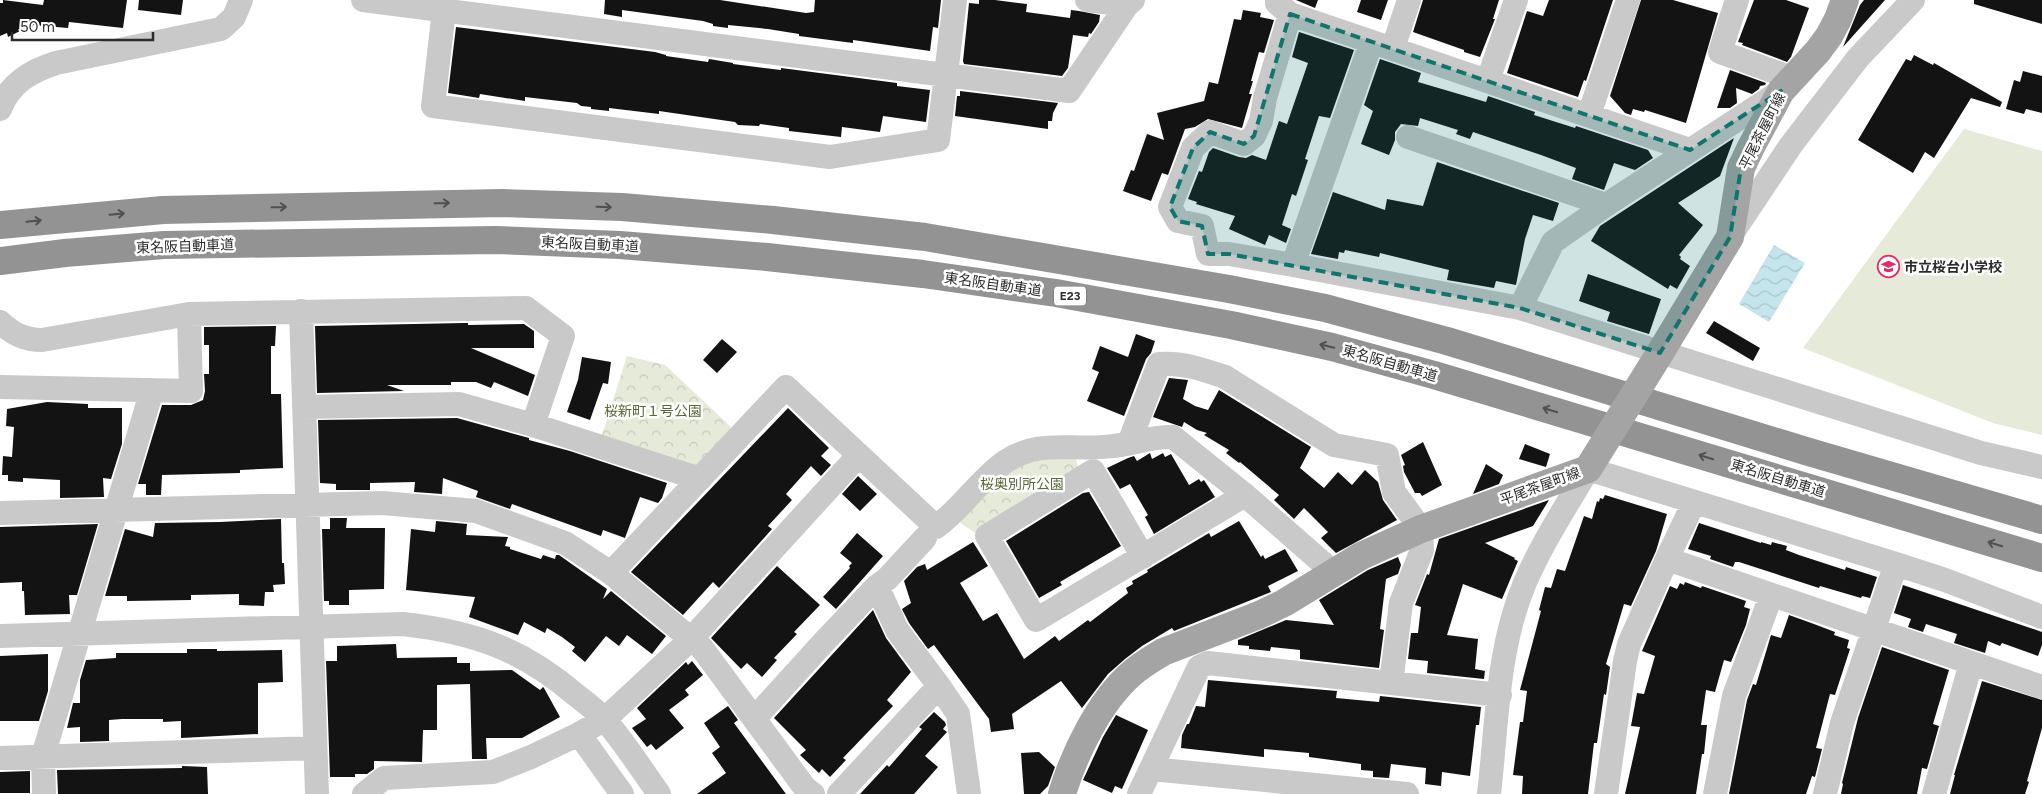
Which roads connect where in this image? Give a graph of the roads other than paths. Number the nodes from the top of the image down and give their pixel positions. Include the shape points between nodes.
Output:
1 (241, 0) edge
2 (363, 0) edge
3 (955, 0) edge
4 (1087, 0) edge
5 (1409, 0) edge
6 (1516, 0) edge
7 (1628, 0) edge
8 (1737, 0) edge
9 (1845, 0) edge
10 (1913, 0) edge
11 (1130, 3) edge
12 (1283, 7) edge
13 (444, 10) junction
14 (1382, 46) junction
15 (946, 75) junction
16 (1488, 80) junction
17 (1786, 84) junction
18 (0, 109) edge
19 (1589, 114) junction
20 (1408, 137) dead end
21 (1690, 150) junction
22 (1606, 205) junction
23 (0, 225) edge
24 (1730, 237) junction
25 (0, 261) edge
26 (1292, 265) junction
27 (1520, 308) junction
28 (301, 311) junction
29 (190, 314) junction
30 (4, 331) edge
31 (1660, 353) junction
32 (0, 387) edge
33 (152, 390) junction
34 (304, 407) junction
35 (533, 426) junction
36 (1129, 443) junction
37 (859, 455) junction
38 (1591, 465) junction
39 (2042, 467) edge
40 (700, 479) junction
41 (1245, 495) junction
42 (1694, 502) junction
43 (308, 505) junction
44 (116, 510) junction
45 (0, 513) edge
46 (2042, 520) edge
47 (1422, 529) junction
48 (926, 538) dead end
49 (1143, 557) junction
50 (2042, 558) edge
51 (1667, 559) junction
52 (1896, 564) junction
53 (1333, 572) junction
54 (612, 573) junction
55 (877, 586) junction
56 (1771, 596) junction
57 (2042, 617) edge
58 (311, 627) junction
59 (1874, 630) junction
60 (80, 634) junction
61 (0, 636) edge
62 (691, 639) junction
63 (1971, 663) junction
64 (1391, 683) junction
65 (939, 686) junction
66 (2042, 687) edge
67 (1500, 695) junction
68 (604, 719) junction
69 (754, 719) junction
70 (579, 734) junction
71 (315, 748) junction
72 (43, 756) junction
73 (0, 758) edge
74 (1151, 768) junction
75 (44, 794) edge
76 (317, 794) edge
77 (364, 794) edge
78 (622, 794) edge
79 (659, 794) edge
80 (813, 794) edge
81 (840, 794) edge
82 (968, 794) edge
83 (1062, 794) edge
84 (1139, 794) edge
85 (1407, 794) edge
86 (1489, 794) edge
87 (1606, 794) edge
88 (1715, 794) edge
89 (1825, 794) edge
90 (1934, 794) edge

1 - 18 street via 234,16 221,30 41,68 19,81
2 - 13 street
3 - 15 street
4 - 11 street
5 - 14 street
6 - 16 street
7 - 19 street
8 - 17 street via 1720,52
9 - 17 main road, 平尾茶屋町線 via 1838,19 1818,51
10 - 24 street via 1858,58 1791,145
11 - 15 street via 1069,91
12 - 14 street
12 - 26 street via 1261,121 1254,136 1244,144 1210,132 1192,148 1170,207 1178,221 1202,226 1208,254 1229,254
13 - 15 street
13 - 15 street via 433,106 615,130 830,157 938,140
14 - 16 street
14 - 26 street
16 - 19 street
17 - 21 street
17 - 24 main road, 平尾茶屋町線 via 1742,168
19 - 21 street
20 - 22 street
21 - 22 street
22 - 27 street via 1553,242
23 -> 46 highway via 163,210 502,203 631,208 925,237 1325,308 1447,341
24 - 31 main road, 平尾茶屋町線
50 -> 25 highway, 東名阪自動車道 / E23 via 1332,347 1056,293 767,257 504,240 164,245
26 - 27 street
27 - 31 street
28 - 29 street
28 - 34 street
28 - 35 street via 526,308 562,336
29 - 30 street via 42,340 30,340
29 - 33 street via 192,391
31 - 38 main road, 平尾茶屋町線, bridge
31 - 39 street via 1981,453
32 - 33 street
33 - 44 street
34 - 35 street via 458,404
34 - 43 street
35 - 40 street
36 - 37 street via 1112,447 1042,447 1020,454 1002,464 936,527
36 - 41 street via 1173,437
36 - 47 street via 1159,364 1171,363 1207,371 1225,378 1334,445 1387,455 1394,492
37 - 40 street via 786,386
37 - 62 street
38 - 42 street
38 - 47 main road, 平尾茶屋町線
38 - 67 street via 1524,586 1507,643
40 - 54 street
41 - 49 street
41 - 53 street
42 - 51 street
42 - 52 street
43 - 44 street
43 - 54 street via 382,503 476,511 565,543
43 - 58 street
44 - 45 street
44 - 60 street
47 - 53 main road, 平尾茶屋町線
47 - 64 street via 1422,550 1401,603
48 - 55 street via 887,580
49 - 49 street via 1036,620 987,536 1093,472
51 - 56 street
51 - 87 street via 1629,644
52 - 57 street
52 - 59 street
53 - 83 main road, 平尾茶屋町線 via 1259,615 1163,652 1132,674 1101,710 1079,750
54 - 62 street
55 - 65 street via 897,630
55 - 69 street
56 - 59 street
56 - 88 street via 1734,696
58 - 60 street
58 - 68 street via 403,624 442,628 482,639 528,659
58 - 71 street
59 - 63 street
59 - 89 street via 1842,723
60 - 61 street
60 - 72 street
62 - 68 street
62 - 69 street via 702,648
63 - 66 street
63 - 90 street
64 - 67 street
64 - 74 street via 1208,663 1199,667
65 - 81 street
65 - 82 street via 958,714
67 - 86 street
68 - 70 street
68 - 79 street
69 - 80 street via 805,788
70 - 77 street via 493,772 384,778
70 - 78 street
71 - 72 street
71 - 76 street
72 - 73 street
72 - 75 street
74 - 84 street
74 - 85 street

